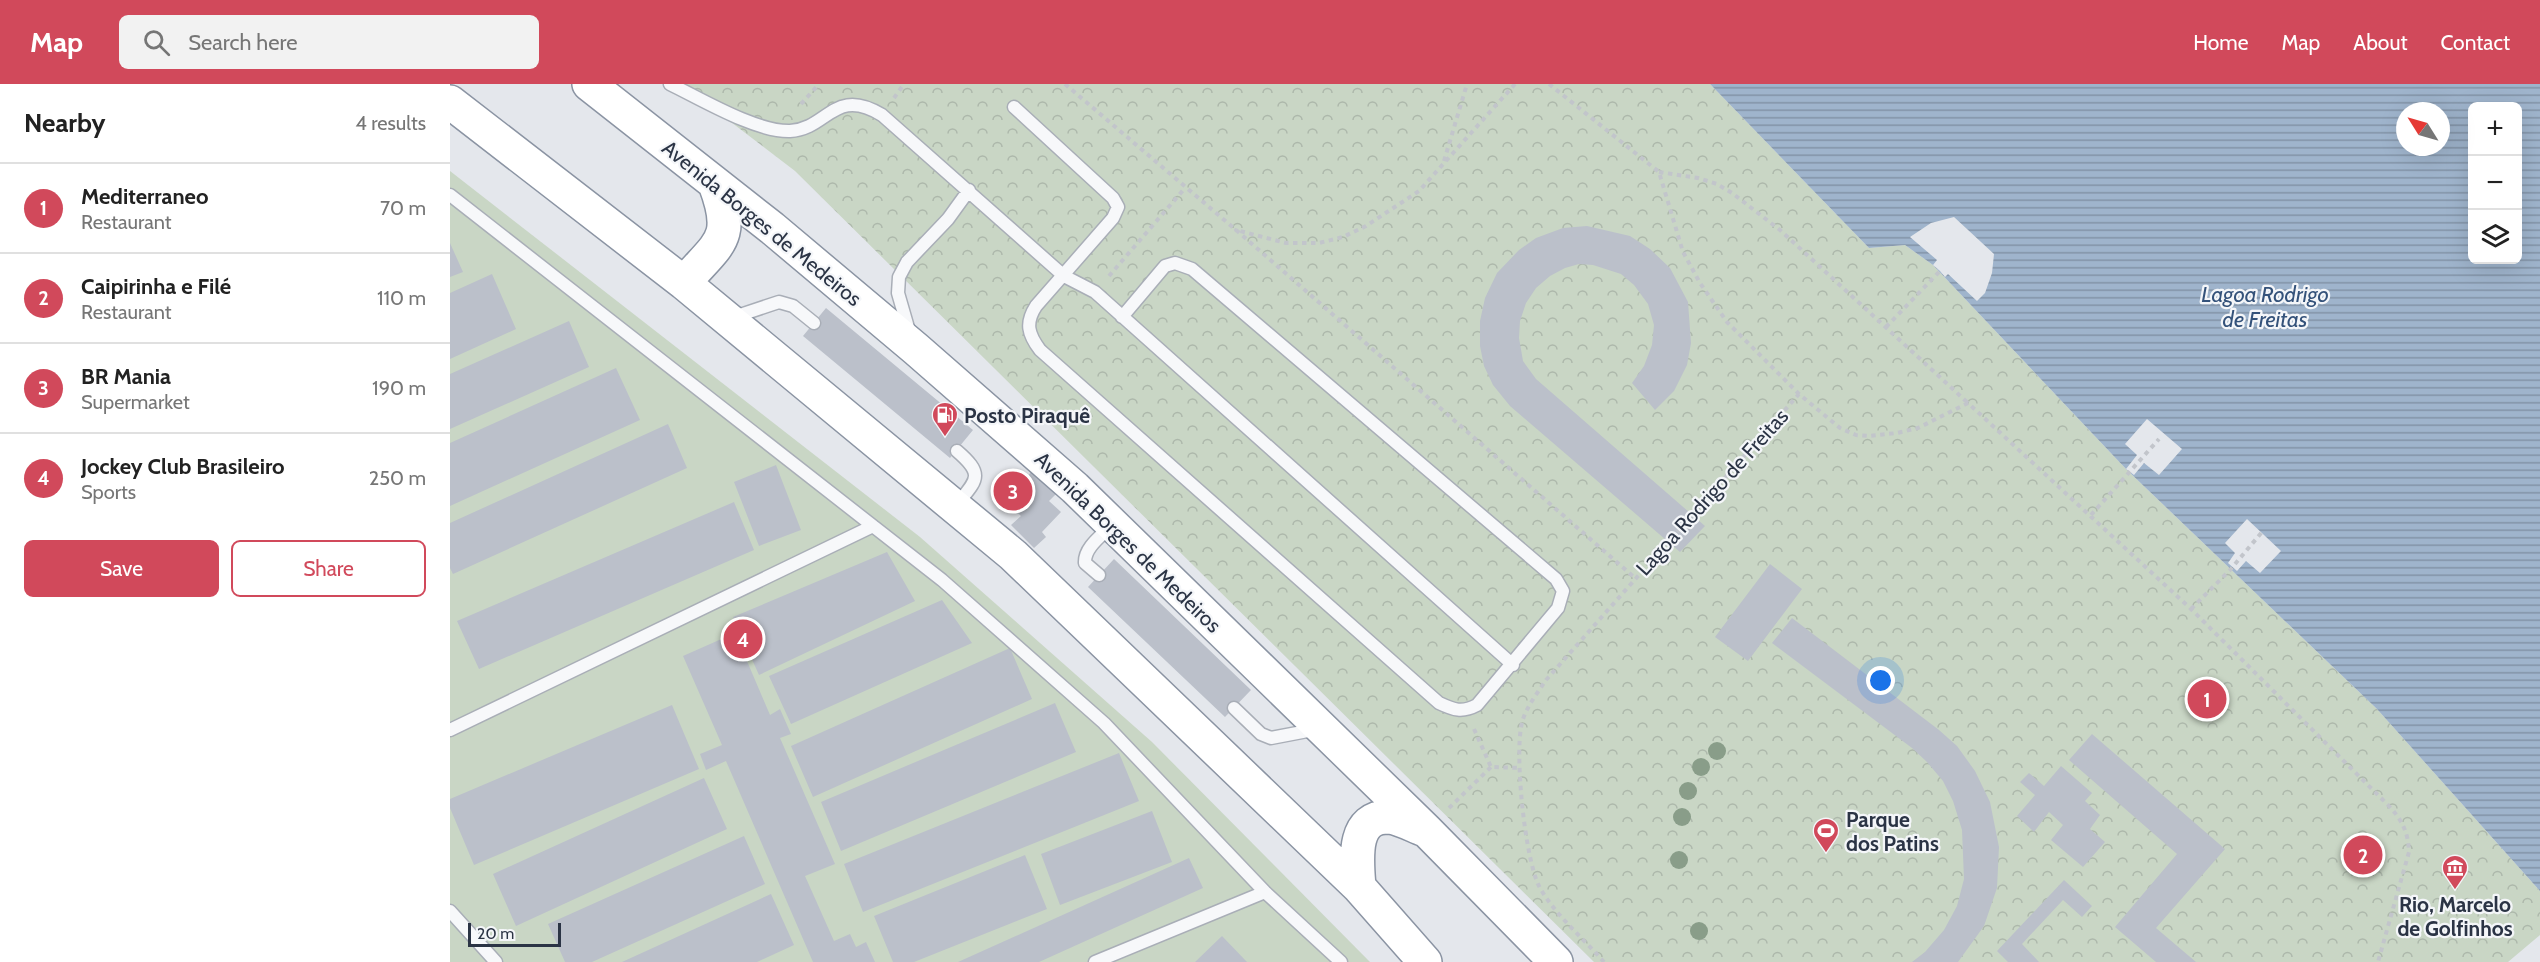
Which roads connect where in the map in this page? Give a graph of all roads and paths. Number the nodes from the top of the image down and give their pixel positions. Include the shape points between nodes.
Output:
1 (589, 84) edge
2 (670, 84) edge
3 (819, 84) edge
4 (1065, 84) edge
5 (1467, 84) edge
6 (1515, 84) edge
7 (1549, 84) edge
8 (450, 102) edge
9 (799, 107) dead end
10 (1014, 107) dead end
11 (1444, 162) junction
12 (1659, 172) junction
13 (715, 184) junction
14 (1185, 188) junction
15 (969, 190) junction
16 (450, 195) edge
17 (1236, 230) junction
18 (1940, 271) dead end
19 (1064, 276) junction
20 (684, 283) junction
21 (1095, 292) junction
22 (1122, 317) junction
23 (728, 319) junction
24 (814, 323) dead end
25 (1886, 327) junction
26 (916, 349) junction
27 (1798, 394) junction
28 (1968, 403) junction
29 (2159, 439) dead end
30 (957, 451) dead end
31 (955, 507) junction
32 (2091, 515) junction
33 (1113, 524) junction
34 (873, 526) junction
35 (2262, 532) dead end
36 (1099, 575) dead end
37 (1635, 578) junction
38 (2191, 609) junction
39 (1512, 665) junction
40 (1234, 708) dead end
41 (1465, 711) junction
42 (1322, 728) junction
43 (450, 730) edge
44 (1491, 766) junction
45 (1521, 768) junction
46 (1426, 830) junction
47 (1359, 887) junction
48 (1265, 892) junction
49 (450, 911) edge
50 (496, 962) edge
51 (1095, 962) edge
52 (1341, 962) edge
53 (1425, 962) edge
54 (1556, 962) edge
55 (1604, 962) edge
56 (2378, 962) edge

1 - 13 highway, Avenida Borges de Medeiros
2 - 15 lane via 752,123 774,129 791,131 805,127 837,107 870,108
3 - 9 path
4 - 14 path
5 - 11 path
6 - 11 path
7 - 12 path
8 - 20 highway
10 - 19 lane via 1113,198 1118,207
11 - 17 path via 1419,191 1343,237 1319,243 1286,243
12 - 25 path via 1698,178 1732,193 1780,230
12 - 27 path via 1683,252 1700,283 1727,322
13 - 20 highway via 724,208 723,236
13 - 26 highway, Avenida Borges de Medeiros
14 - 17 path
14 - 21 path
15 - 19 lane
15 - 26 lane via 948,219 907,262 899,277 902,312
16 - 34 lane
17 - 37 path
18 - 25 path
19 - 21 lane
19 - 41 lane via 1029,317 1031,339 1040,350 1438,703
20 - 23 highway
21 - 22 lane
22 - 39 lane
22 - 39 lane via 1165,266 1175,262 1192,269 1556,579 1563,591 1558,608
23 - 24 lane via 779,302 793,306
23 - 31 highway
25 - 28 path
26 - 33 highway, Avenida Borges de Medeiros
27 - 28 path, Lagoa Rodrigo de Freitas via 1840,428 1869,436 1918,428
27 - 37 path, Lagoa Rodrigo de Freitas
28 - 32 path
29 - 32 path
30 - 31 lane via 972,464 975,477
31 - 47 highway via 1013,555
32 - 38 path
33 - 36 lane via 1085,556 1085,563
33 - 42 highway, Avenida Borges de Medeiros
34 - 43 lane
34 - 48 lane via 942,580 1104,723
35 - 38 path
37 - 45 path, Lagoa Rodrigo de Freitas via 1546,680 1530,705 1520,737
38 - 56 path via 2403,822 2409,852
39 - 41 lane via 1477,705
40 - 42 lane via 1261,734 1271,738
41 - 44 path
42 - 46 highway, Avenida Borges de Medeiros
44 - 45 path
44 - 46 path
45 - 55 path, Lagoa Rodrigo de Freitas via 1530,860 1539,886
46 - 47 highway via 1391,817 1374,819 1363,829 1358,845
46 - 54 highway, Avenida Borges de Medeiros
47 - 53 highway
48 - 51 lane
48 - 52 lane
49 - 50 lane

